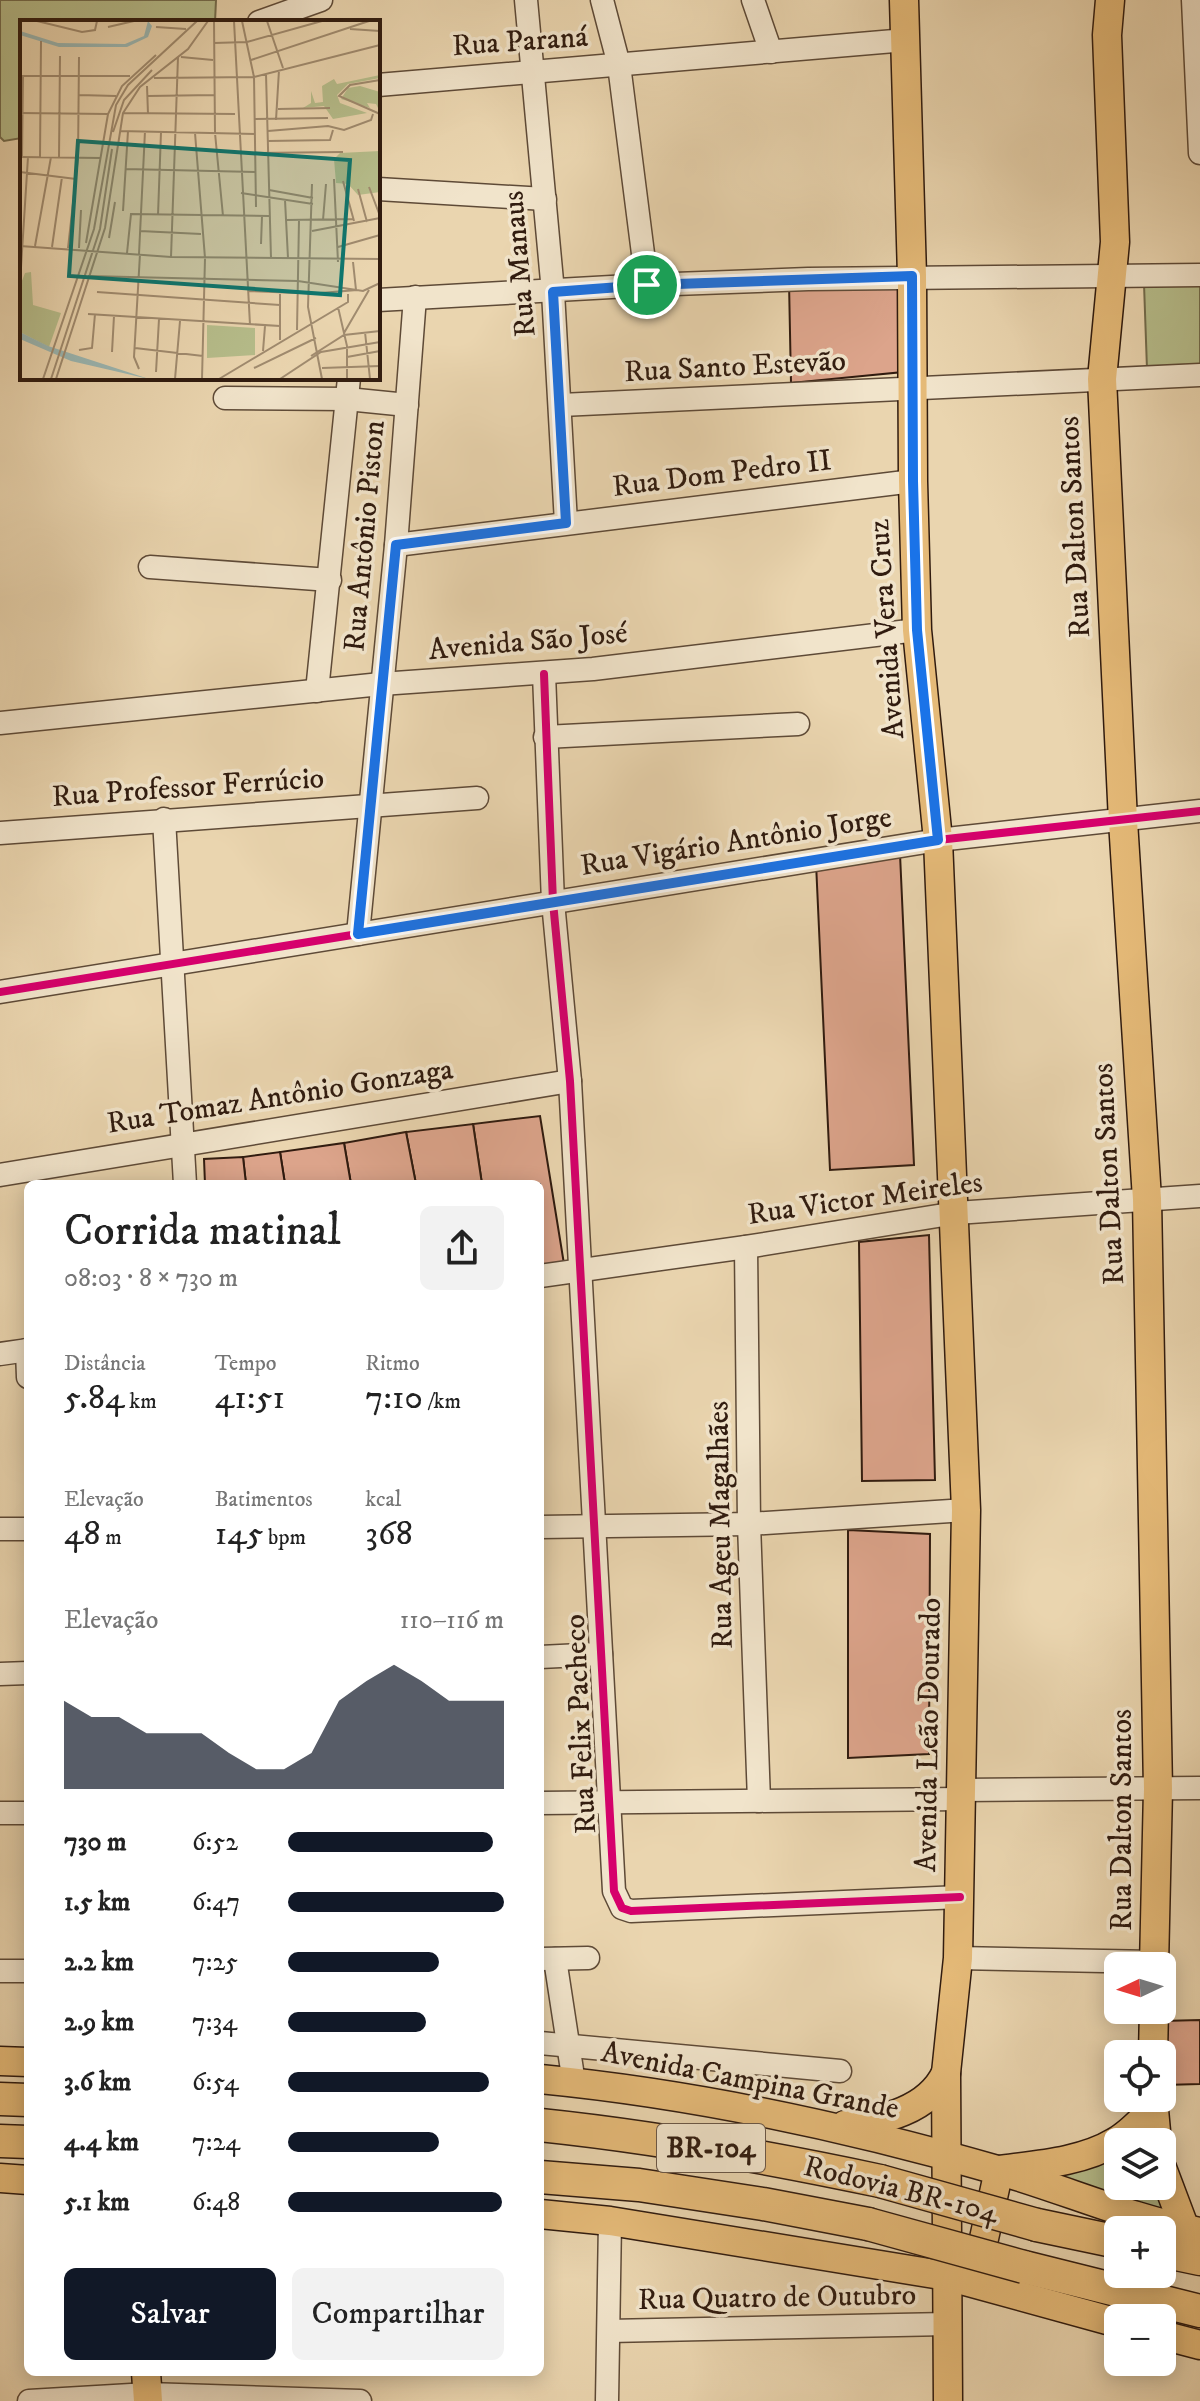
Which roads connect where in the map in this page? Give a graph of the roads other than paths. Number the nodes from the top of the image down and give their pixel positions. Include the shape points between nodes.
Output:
1 (321, 0) edge
2 (526, 0) edge
3 (602, 0) edge
4 (753, 0) edge
5 (904, 0) edge
6 (1110, 0) edge
7 (1193, 0) edge
8 (265, 20) edge
9 (906, 40) junction
10 (771, 52) junction
11 (619, 65) junction
12 (534, 72) junction
13 (380, 85) edge
14 (1200, 153) edge
15 (380, 189) edge
16 (545, 199) junction
17 (1200, 275) edge
18 (912, 276) junction
19 (1112, 278) junction
20 (647, 285) junction
21 (553, 292) junction
22 (415, 297) junction
23 (380, 300) edge
24 (1200, 375) edge
25 (1102, 379) junction
26 (348, 388) edge
27 (912, 389) junction
28 (225, 398) dead end
29 (407, 405) junction
30 (561, 405) junction
31 (913, 481) junction
32 (566, 523) junction
33 (396, 545) junction
34 (150, 567) dead end
35 (330, 580) junction
36 (917, 630) junction
37 (544, 674) junction
38 (381, 684) junction
39 (317, 691) junction
40 (0, 723) edge
41 (798, 724) dead end
42 (545, 737) junction
43 (477, 798) dead end
44 (369, 804) junction
45 (1200, 811) edge
46 (164, 819) junction
47 (1123, 821) junction
48 (0, 833) edge
49 (938, 840) junction
50 (553, 902) junction
51 (358, 934) junction
52 (172, 966) junction
53 (0, 992) edge
54 (570, 1081) junction
55 (183, 1143) junction
56 (0, 1175) edge
57 (185, 1180) edge
58 (1200, 1196) edge
59 (1147, 1199) junction
60 (956, 1213) junction
61 (746, 1247) junction
62 (580, 1271) junction
63 (544, 1276) edge
64 (24, 1351) edge
65 (0, 1354) edge
66 (966, 1510) junction
67 (749, 1524) junction
68 (595, 1526) junction
69 (544, 1527) edge
70 (0, 1529) edge
71 (24, 1529) edge
72 (601, 1654) junction
73 (544, 1657) edge
74 (24, 1673) edge
75 (0, 1674) edge
76 (1200, 1788) edge
77 (1158, 1789) junction
78 (961, 1795) junction
79 (759, 1801) junction
80 (607, 1802) junction
81 (544, 1803) edge
82 (0, 1813) edge
83 (24, 1813) edge
84 (960, 1897) junction
85 (1154, 1952) edge
86 (588, 1958) dead end
87 (958, 1958) junction
88 (548, 1959) edge
89 (1104, 1962) edge
90 (0, 1971) edge
91 (24, 1971) edge
92 (544, 2044) edge
93 (567, 2047) junction
94 (0, 2061) edge
95 (24, 2062) edge
96 (840, 2071) dead end
97 (946, 2073) junction
98 (544, 2079) edge
99 (574, 2083) junction
100 (0, 2099) edge
101 (24, 2100) edge
102 (1146, 2112) edge
103 (544, 2125) edge
104 (833, 2126) junction
105 (0, 2141) edge
106 (24, 2142) edge
107 (946, 2156) junction
108 (999, 2170) junction
109 (544, 2177) edge
110 (0, 2178) edge
111 (24, 2180) edge
112 (1176, 2197) edge
113 (544, 2214) edge
114 (610, 2221) junction
115 (1192, 2230) edge
116 (1104, 2239) edge
117 (1176, 2254) edge
118 (1200, 2259) edge
119 (947, 2276) junction
120 (974, 2283) junction
121 (1200, 2311) edge
122 (1104, 2319) edge
123 (947, 2324) junction
124 (609, 2331) junction
125 (1176, 2339) edge
126 (1200, 2345) edge
127 (148, 2389) edge
128 (334, 2400) edge
129 (29, 2401) edge
130 (360, 2401) edge
131 (607, 2401) edge
132 (948, 2401) edge

1 - 8 street
2 - 12 street, Rua Manaus
3 - 11 street
4 - 10 street
5 - 9 main road, Avenida Vera Cruz
6 - 19 main road, Rua Dalton Santos
7 - 14 street
9 - 10 street, Rua Paraná
9 - 18 main road, Avenida Vera Cruz
10 - 11 street, Rua Paraná
11 - 12 street, Rua Paraná
11 - 20 street
12 - 13 street, Rua Paraná
12 - 16 street, Rua Manaus
15 - 16 street
16 - 21 street, Rua Manaus
17 - 19 street
18 - 19 street
18 - 20 street
18 - 27 main road, Avenida Vera Cruz
19 - 25 main road, Rua Dalton Santos
20 - 21 street
21 - 22 street
21 - 30 street, Rua Manaus
22 - 23 street
22 - 29 street, Rua Antônio Piston
24 - 25 street, Rua Santo Estevão
25 - 27 street, Rua Santo Estevão
25 - 47 main road, Rua Dalton Santos
26 - 28 street
26 - 29 street
26 - 35 street
27 - 30 street, Rua Santo Estevão
27 - 31 main road, Avenida Vera Cruz
29 - 33 street, Rua Antônio Piston
30 - 32 street, Rua Manaus
31 - 32 street, Rua Dom Pedro II
31 - 36 main road, Avenida Vera Cruz
32 - 33 street, Rua Dom Pedro II
33 - 38 street, Rua Antônio Piston
34 - 35 street
35 - 39 street
36 - 37 street, Avenida São José
36 - 49 main road, Avenida Vera Cruz
37 - 38 street, Avenida São José
37 - 42 street, Rua Felix Pacheco
38 - 39 street, Avenida São José
38 - 44 street, Rua Antônio Piston
39 - 40 street, Avenida São José
41 - 42 street
42 - 50 street, Rua Felix Pacheco
43 - 44 street, Rua Professor Ferrúcio
44 - 46 street, Rua Professor Ferrúcio
44 - 51 street, Rua Antônio Piston
45 - 47 street, Rua Vigário Antônio Jorge
46 - 48 street, Rua Professor Ferrúcio
46 - 52 street
47 - 49 street, Rua Vigário Antônio Jorge
47 - 59 main road, Rua Dalton Santos
49 - 50 street, Rua Vigário Antônio Jorge
49 - 60 main road, Avenida Vera Cruz
50 - 51 street, Rua Vigário Antônio Jorge
50 - 54 street, Rua Felix Pacheco
51 - 52 street, Rua Vigário Antônio Jorge
52 - 53 street, Rua Vigário Antônio Jorge
52 - 55 street
54 - 55 street, Rua Tomaz Antônio Gonzaga
54 - 62 street, Rua Felix Pacheco
55 - 56 street, Rua Tomaz Antônio Gonzaga
55 - 57 street
58 - 59 street, Rua Victor Meireles
59 - 60 street, Rua Victor Meireles
59 - 77 main road, Rua Dalton Santos
60 - 61 street, Rua Victor Meireles
60 - 66 main road, Avenida Leão Dourado
61 - 62 street, Rua Victor Meireles
61 - 67 street, Rua Ageu Magalhães
62 - 63 street, Rua Victor Meireles
62 - 68 street, Rua Felix Pacheco
64 - 65 street
66 - 67 street
66 - 78 main road, Avenida Leão Dourado
67 - 68 street
67 - 79 street, Rua Ageu Magalhães
68 - 69 street
68 - 72 street, Rua Felix Pacheco
70 - 71 street
72 - 73 street
72 - 80 street, Rua Felix Pacheco
74 - 75 street
76 - 77 street
77 - 78 street
77 - 85 main road, Rua Dalton Santos
78 - 79 street
78 - 84 main road, Avenida Leão Dourado
79 - 80 street
80 - 81 street
80 - 84 street, Rua Felix Pacheco via 614,1891 622,1908 631,1911
82 - 83 street
84 - 87 main road, Avenida Leão Dourado
86 - 88 street
87 - 89 street
87 - 97 main road, Avenida Leão Dourado
88 - 93 street
90 - 91 street
92 - 93 street
93 - 96 street
93 - 99 street
94 - 95 main road
97 - 104 main road via 933,2093 902,2112
97 - 107 main road, Avenida Leão Dourado
98 - 99 main road, Avenida Campina Grande
99 - 104 main road, Avenida Campina Grande
100 - 101 highway
102 - 108 main road via 1128,2134 1101,2150
103 - 116 highway, Rodovia BR-104 / BR-104, bridge via 767,2157
104 - 107 main road, Avenida Campina Grande
105 - 106 highway
107 - 108 main road, Avenida Campina Grande
107 - 119 main road, Avenida Leão Dourado
108 - 115 main road, Avenida Campina Grande
108 - 120 main road
109 - 121 highway, Rodovia BR-104 / BR-104, bridge via 639,2185 868,2224
110 - 111 main road
112 - 115 main road
113 - 114 main road
114 - 119 main road
114 - 124 street
117 - 118 highway
119 - 120 main road
119 - 123 main road, Avenida Leão Dourado
120 - 122 main road
123 - 124 street, Rua Quatro de Outubro
123 - 132 main road, Avenida Leão Dourado
124 - 131 street
125 - 126 main road
127 - 128 street
127 - 129 street
128 - 130 street

